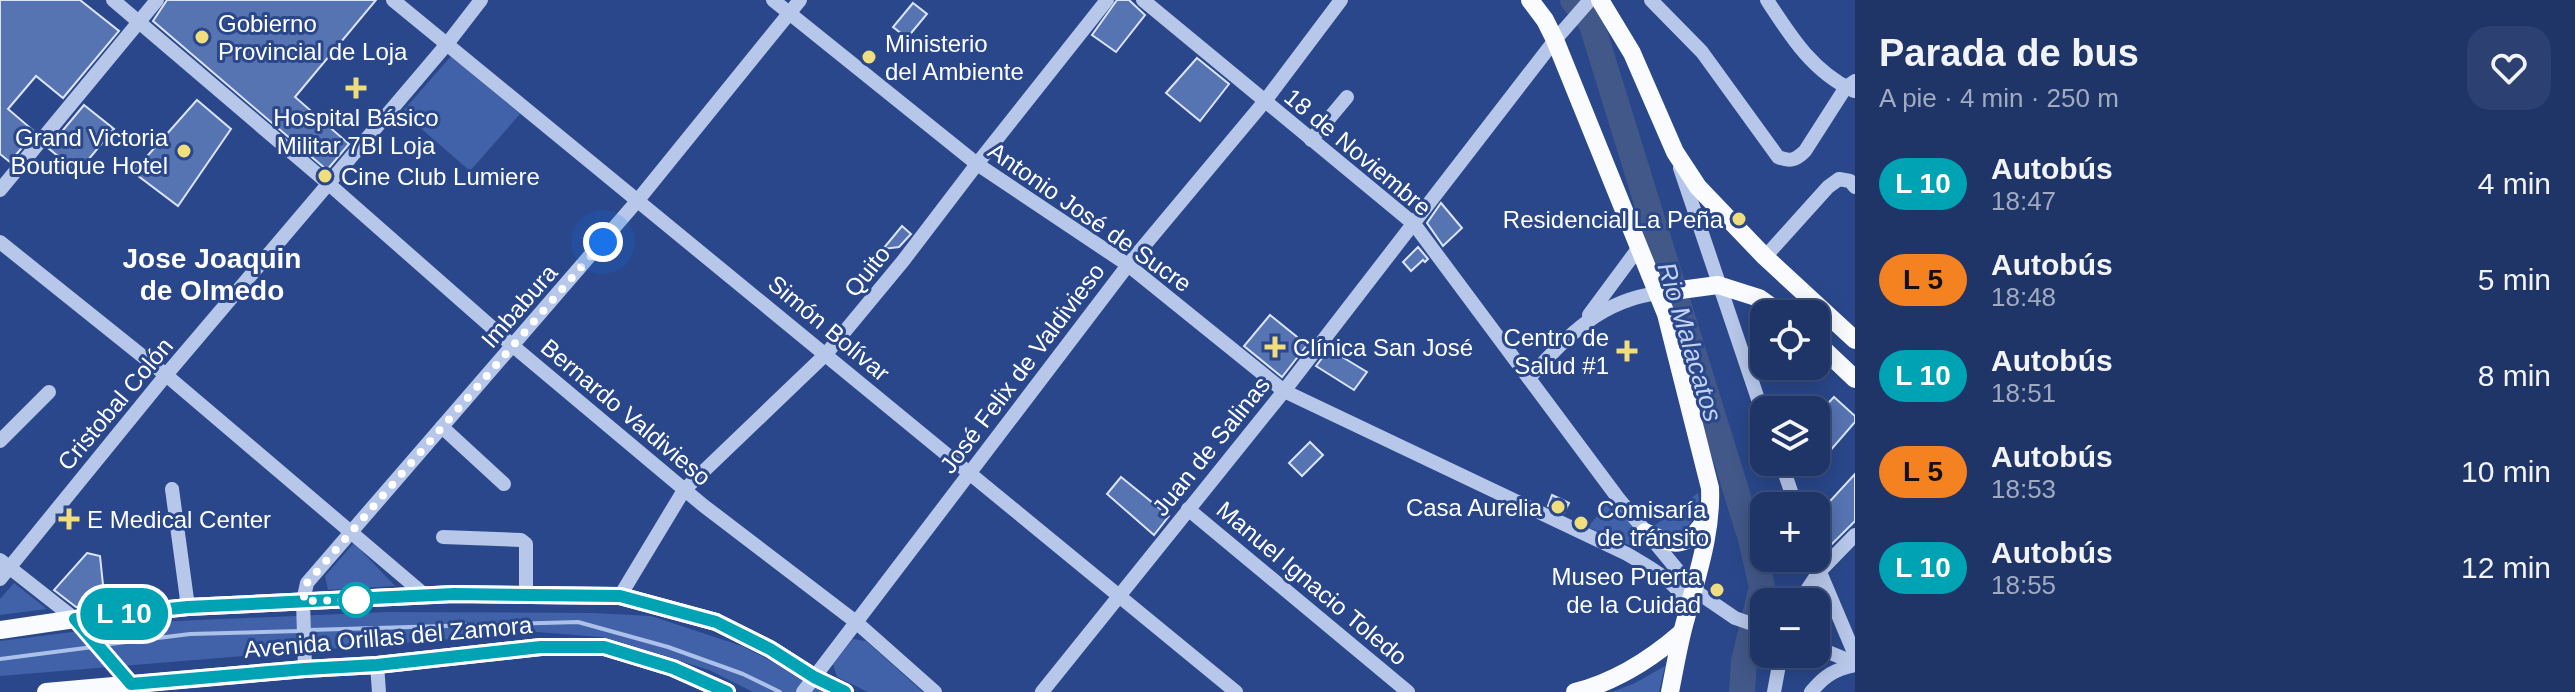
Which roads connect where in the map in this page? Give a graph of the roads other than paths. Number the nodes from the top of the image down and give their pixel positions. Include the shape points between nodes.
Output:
1 (113, 0) edge
2 (157, 0) edge
3 (393, 0) edge
4 (481, 0) edge
5 (773, 0) edge
6 (800, 0) edge
7 (1107, 0) edge
8 (1143, 0) edge
9 (1341, 0) edge
10 (1530, 0) edge
11 (1590, 0) edge
12 (1600, 0) edge
13 (1651, 0) edge
14 (1767, 0) edge
15 (790, 13) junction
16 (138, 22) junction
17 (1559, 36) junction
18 (447, 44) junction
19 (1852, 86) edge
20 (1347, 97) dead end
21 (1265, 101) junction
22 (1311, 140) junction
23 (1675, 152) junction
24 (977, 164) junction
25 (330, 185) junction
26 (1855, 187) edge
27 (0, 190) edge
28 (638, 200) junction
29 (1414, 224) junction
30 (0, 242) edge
31 (1640, 246) junction
32 (1765, 257) junction
33 (1128, 265) junction
34 (1718, 285) junction
35 (1658, 293) junction
36 (1762, 300) edge
37 (1579, 328) junction
38 (1855, 340) edge
39 (513, 346) junction
40 (826, 354) junction
41 (1830, 355) edge
42 (166, 375) junction
43 (1529, 378) junction
44 (1855, 379) edge
45 (1284, 391) junction
46 (49, 392) dead end
47 (1757, 396) edge
48 (442, 427) junction
49 (0, 441) edge
50 (969, 473) junction
51 (504, 484) dead end
52 (172, 489) dead end
53 (684, 490) junction
54 (1188, 509) junction
55 (1711, 512) junction
56 (1644, 530) junction
57 (350, 532) junction
58 (1855, 535) edge
59 (443, 537) dead end
60 (1627, 554) junction
61 (1830, 554) edge
62 (3, 569) edge
63 (1819, 572) edge
64 (526, 595) junction
65 (426, 596) junction
66 (620, 596) junction
67 (1119, 598) junction
68 (1692, 598) junction
69 (303, 601) junction
70 (188, 607) junction
71 (856, 622) junction
72 (1750, 623) edge
73 (80, 624) junction
74 (0, 630) edge
75 (1681, 633) junction
76 (1830, 653) edge
77 (1855, 655) edge
78 (1855, 664) edge
79 (377, 665) junction
80 (1778, 668) edge
81 (305, 669) junction
82 (126, 678) junction
83 (808, 685) edge
84 (46, 692) edge
85 (379, 692) edge
86 (727, 692) edge
87 (845, 692) edge
88 (935, 692) edge
89 (1042, 692) edge
90 (1236, 692) edge
91 (1408, 692) edge
92 (1575, 692) edge
93 (1670, 692) edge
94 (1774, 692) edge
95 (1811, 692) edge

1 - 16 street, Bernardo Valdivieso
2 - 16 street
3 - 18 street, Simón Bolívar
4 - 18 street, Cristobal Colón
5 - 15 street, Antonio José de Sucre
6 - 15 street, Imbabura
7 - 24 street, Quito
8 - 21 street, 18 de Noviembre
9 - 21 street, José Felix de Valdivieso
10 - 17 main road
11 - 17 street, Juan de Salinas
12 - 23 main road via 1632,53
13 - 19 street via 1702,52 1778,157 1787,161 1805,151
14 - 19 street via 1821,72
15 - 24 street, Antonio José de Sucre
15 - 28 street, Imbabura
16 - 25 street, Bernardo Valdivieso
16 - 27 street
17 - 29 street, Juan de Salinas
17 - 31 main road
18 - 25 street, Cristobal Colón
18 - 28 street, Simón Bolívar
20 - 22 street
21 - 22 street, 18 de Noviembre
21 - 33 street, José Felix de Valdivieso
22 - 29 street, 18 de Noviembre
23 - 32 main road via 1708,198
23 - 34 street
24 - 33 street, Antonio José de Sucre
24 - 40 street, Quito
25 - 39 street, Bernardo Valdivieso
25 - 42 street, Cristobal Colón
26 - 32 street via 1839,179 1828,187
28 - 39 street, Imbabura
28 - 40 street, Simón Bolívar
29 - 43 street, 18 de Noviembre
29 - 45 street, Juan de Salinas
30 - 42 street
31 - 35 main road
31 - 37 street
32 - 38 main road
33 - 45 street, Antonio José de Sucre
33 - 50 street, José Felix de Valdivieso
34 - 35 main road
34 - 36 main road
34 - 47 street
35 - 37 street via 1616,303
35 - 55 main road via 1710,488
37 - 43 street
39 - 48 street, Imbabura
39 - 53 street, Bernardo Valdivieso
40 - 50 street, Simón Bolívar
40 - 53 street, Quito
41 - 44 main road
42 - 57 street
42 - 62 street, Cristobal Colón
43 - 56 street, 18 de Noviembre
45 - 54 street, Juan de Salinas
45 - 60 street, Antonio José de Sucre
46 - 49 street
48 - 51 street
48 - 57 street, Imbabura
50 - 67 street, Simón Bolívar
50 - 71 street, José Felix de Valdivieso
52 - 70 street
53 - 66 street, Quito
53 - 71 street, Bernardo Valdivieso
54 - 67 street, Juan de Salinas
54 - 91 street, Manuel Ignacio Toledo
55 - 56 main road via 1692,537 1679,544 1667,544
55 - 68 main road
56 - 60 street via 1640,547
56 - 68 street, 18 de Noviembre
57 - 65 street
57 - 69 street, Imbabura via 307,583
58 - 61 street
59 - 64 street via 521,540 526,544
60 - 68 street, Antonio José de Sucre
62 - 73 street
63 - 77 street
64 - 65 main road
64 - 66 main road
65 - 69 main road
66 - 83 main road via 716,622 770,649
67 - 89 street, Juan de Salinas
67 - 90 street, Simón Bolívar
68 - 72 street
68 - 75 main road
69 - 70 main road
69 - 81 street
70 - 73 main road
71 - 83 street, José Felix de Valdivieso
71 - 88 street, Bernardo Valdivieso
73 - 74 main road
73 - 82 street
75 - 92 main road via 1653,657
75 - 93 main road
76 - 78 street
78 - 95 street via 1836,669
79 - 81 main road, Avenida Orillas del Zamora
79 - 85 street
79 - 86 main road, Avenida Orillas del Zamora via 541,647 604,647
80 - 94 street
81 - 82 main road, Avenida Orillas del Zamora
82 - 84 main road, Avenida Orillas del Zamora
83 - 87 main road

